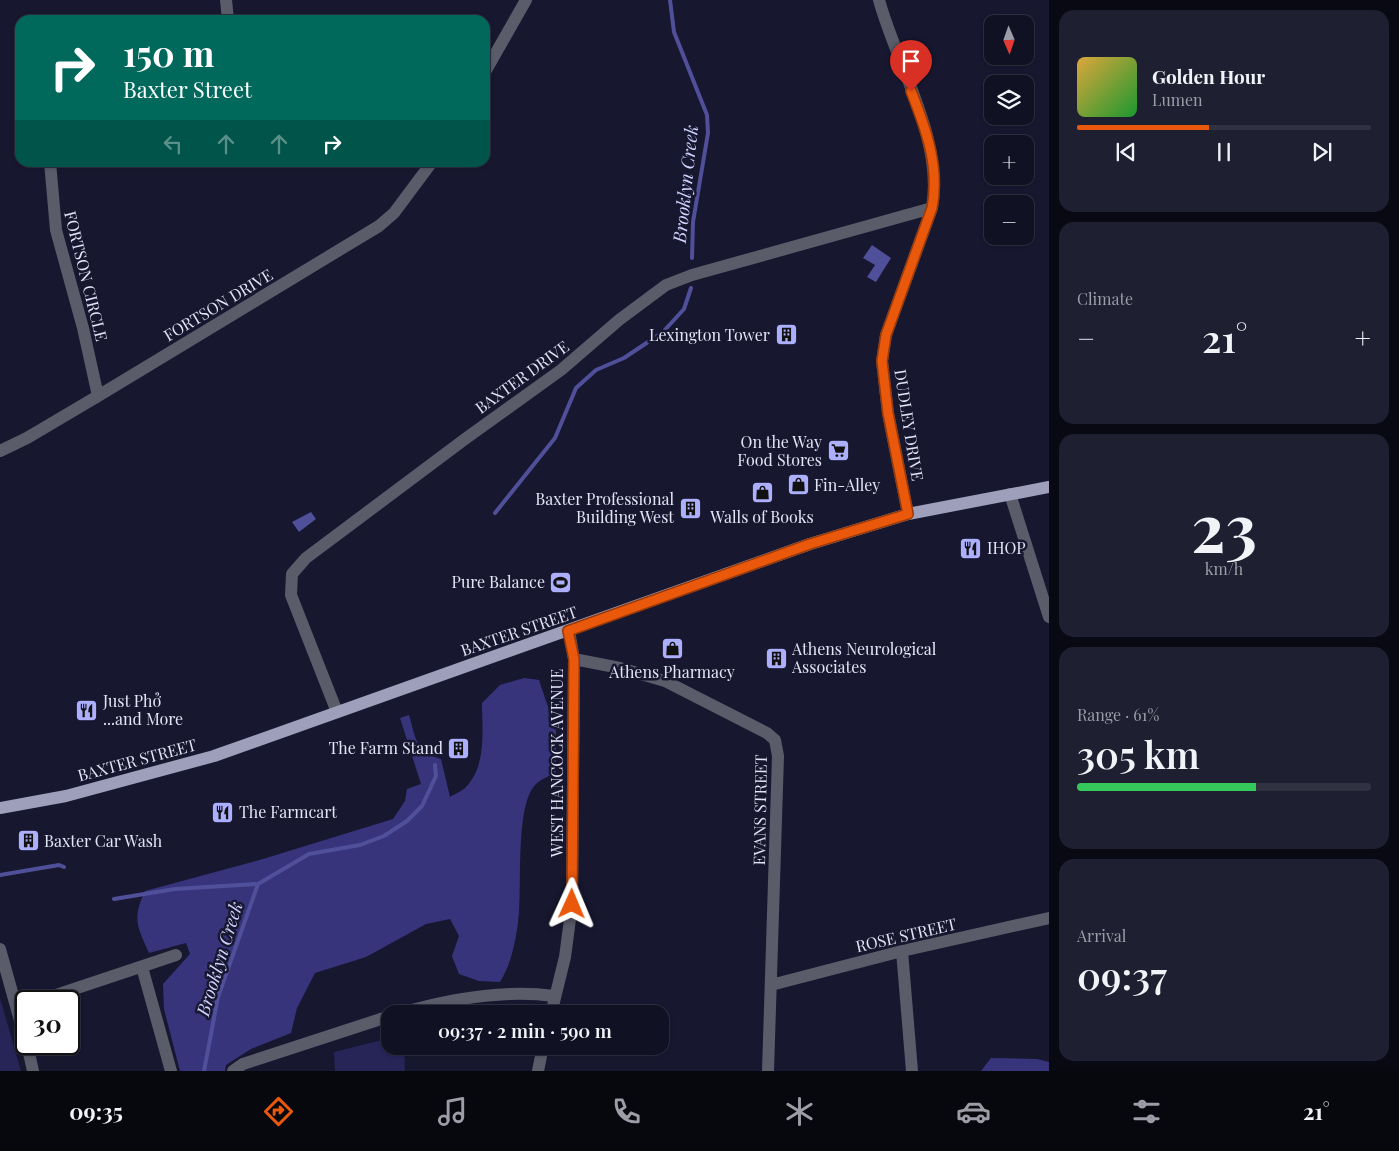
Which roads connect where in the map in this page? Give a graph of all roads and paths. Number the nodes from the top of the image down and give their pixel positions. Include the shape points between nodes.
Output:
1 (226, 0) edge
2 (526, 0) edge
3 (879, 0) edge
4 (228, 15) edge
5 (490, 63) edge
6 (50, 167) edge
7 (428, 167) edge
8 (932, 208) junction
9 (98, 396) junction
10 (0, 451) edge
11 (1049, 487) edge
12 (1010, 494) junction
13 (908, 514) junction
14 (1049, 617) edge
15 (568, 631) junction
16 (574, 659) junction
17 (337, 712) junction
18 (0, 808) edge
19 (1049, 918) edge
20 (0, 949) edge
21 (902, 951) junction
22 (176, 955) dead end
23 (142, 967) junction
24 (771, 985) junction
25 (16, 990) edge
26 (72, 990) edge
27 (554, 996) junction
28 (436, 1005) edge
29 (552, 1005) edge
30 (381, 1019) edge
31 (29, 1055) edge
32 (541, 1055) edge
33 (238, 1068) edge
34 (33, 1071) edge
35 (171, 1071) edge
36 (538, 1071) edge
37 (768, 1071) edge
38 (912, 1071) edge

1 - 4 street
2 - 5 street
3 - 8 street, DUDLEY DRIVE via 929,141 936,189
6 - 9 street, FORTSON CIRCLE via 56,230
7 - 9 street, FORTSON DRIVE via 394,213 379,226
8 - 13 street, DUDLEY DRIVE via 886,335 882,361 888,413
8 - 17 street, BAXTER DRIVE via 670,283 619,320 561,370 306,558 292,574 292,595
9 - 10 street, FORTSON DRIVE
11 - 12 main road, BAXTER STREET
12 - 13 main road, BAXTER STREET
12 - 14 street
13 - 15 main road, BAXTER STREET via 810,544
15 - 16 street, WEST HANCOCK AVENUE
15 - 17 main road, BAXTER STREET
16 - 24 street, EVANS STREET via 670,683 775,740 778,756
16 - 27 street, WEST HANCOCK AVENUE via 572,904 566,949
17 - 18 main road, BAXTER STREET via 214,756 133,780
19 - 21 street, ROSE STREET
20 - 25 street
21 - 24 street, ROSE STREET
21 - 38 street
22 - 23 street
23 - 26 street
23 - 35 street
24 - 37 street, EVANS STREET
27 - 28 street via 469,997
27 - 29 street, WEST HANCOCK AVENUE
30 - 33 street
31 - 34 street
32 - 36 street

